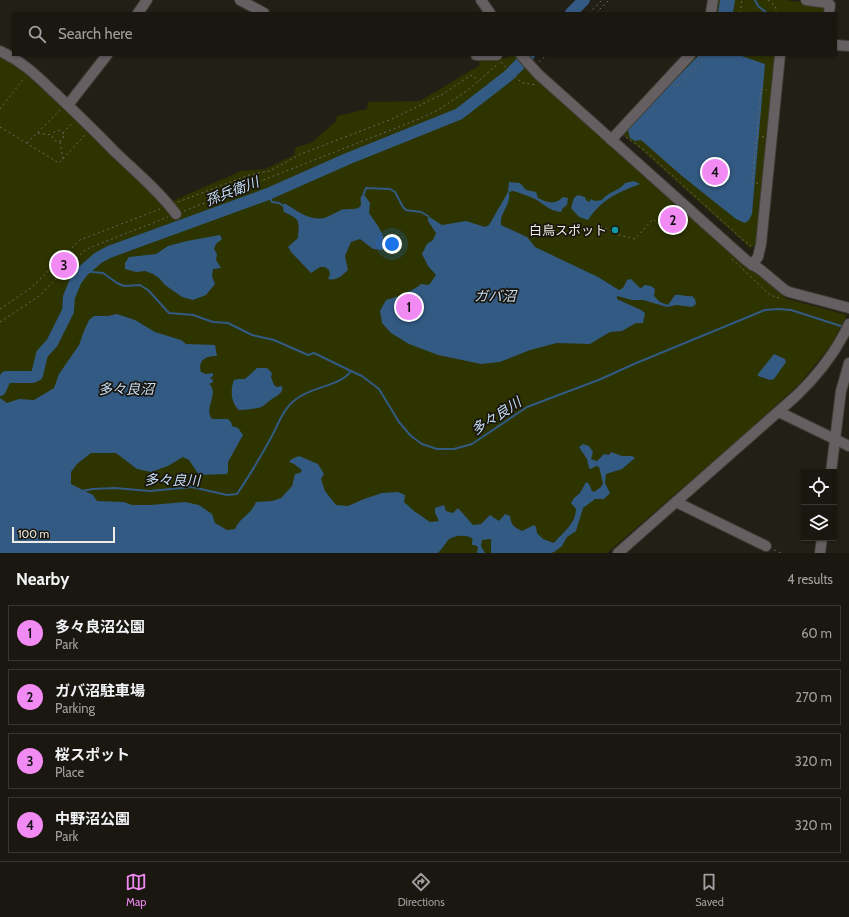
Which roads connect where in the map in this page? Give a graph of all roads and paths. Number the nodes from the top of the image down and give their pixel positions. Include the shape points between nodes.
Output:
1 (146, 0) edge
2 (240, 0) edge
3 (481, 0) edge
4 (602, 0) edge
5 (609, 0) edge
6 (713, 0) edge
7 (742, 0) edge
8 (768, 0) edge
9 (806, 0) edge
10 (139, 12) edge
11 (262, 12) edge
12 (489, 12) edge
13 (590, 12) edge
14 (597, 12) edge
15 (711, 12) edge
16 (740, 12) edge
17 (776, 12) edge
18 (829, 12) edge
19 (837, 45) edge
20 (849, 46) edge
21 (0, 51) edge
22 (106, 56) edge
23 (481, 56) edge
24 (522, 56) edge
25 (695, 56) edge
26 (780, 56) edge
27 (544, 57) edge
28 (500, 60) edge
29 (531, 67) junction
30 (31, 70) junction
31 (517, 79) dead end
32 (480, 81) junction
33 (672, 84) dead end
34 (770, 90) dead end
35 (0, 109) edge
36 (66, 109) junction
37 (73, 122) dead end
38 (0, 127) edge
39 (38, 133) junction
40 (62, 133) junction
41 (86, 134) dead end
42 (53, 135) junction
43 (623, 135) dead end
44 (757, 136) junction
45 (764, 137) dead end
46 (611, 140) junction
47 (60, 142) junction
48 (27, 144) junction
49 (63, 160) junction
50 (270, 171) junction
51 (273, 177) junction
52 (760, 183) dead end
53 (170, 205) junction
54 (176, 214) junction
55 (596, 224) dead end
56 (666, 230) dead end
57 (754, 244) dead end
58 (752, 265) junction
59 (849, 308) edge
60 (0, 309) edge
61 (0, 322) edge
62 (849, 324) edge
63 (844, 341) edge
64 (849, 363) edge
65 (779, 412) junction
66 (835, 440) junction
67 (849, 446) edge
68 (831, 469) edge
69 (676, 502) junction
70 (822, 541) edge
71 (766, 546) dead end
72 (618, 553) edge
73 (820, 553) edge

1 - 10 street
2 - 11 street
3 - 12 street
4 - 13 path
5 - 14 path
6 - 15 street
7 - 16 path
8 - 17 path via 776,8
9 - 18 street via 828,3
19 - 20 street
21 - 30 street via 16,58
22 - 36 street
23 - 28 street
24 - 29 street
25 - 33 path via 702,60 676,87
25 - 46 street
26 - 58 street via 761,244 758,257
27 - 29 path
28 - 31 path
28 - 32 path via 498,66
29 - 46 street
30 - 35 path
30 - 36 street
32 - 50 path via 471,75 417,108 301,154
32 - 51 path via 419,120
34 - 44 path via 761,89
36 - 39 path via 60,110
36 - 53 street
37 - 40 path
38 - 48 path
39 - 42 path
39 - 48 path
40 - 42 path via 57,131
40 - 47 path via 64,138
41 - 49 path
42 - 47 path via 55,141
43 - 57 path via 643,149 750,246
44 - 45 path
44 - 52 path via 752,183
46 - 58 street
47 - 49 path
48 - 49 path via 60,163
50 - 51 path
50 - 53 path via 249,175
51 - 54 path
53 - 54 street
53 - 60 path via 80,240 31,288
54 - 61 path via 88,248 38,297
55 - 56 path via 635,239 653,219
58 - 59 street via 785,290
62 - 63 street
63 - 65 street via 810,382
64 - 66 street via 841,392
65 - 66 street
65 - 69 street
66 - 67 street
66 - 68 street
69 - 71 street
69 - 72 street
70 - 73 street

